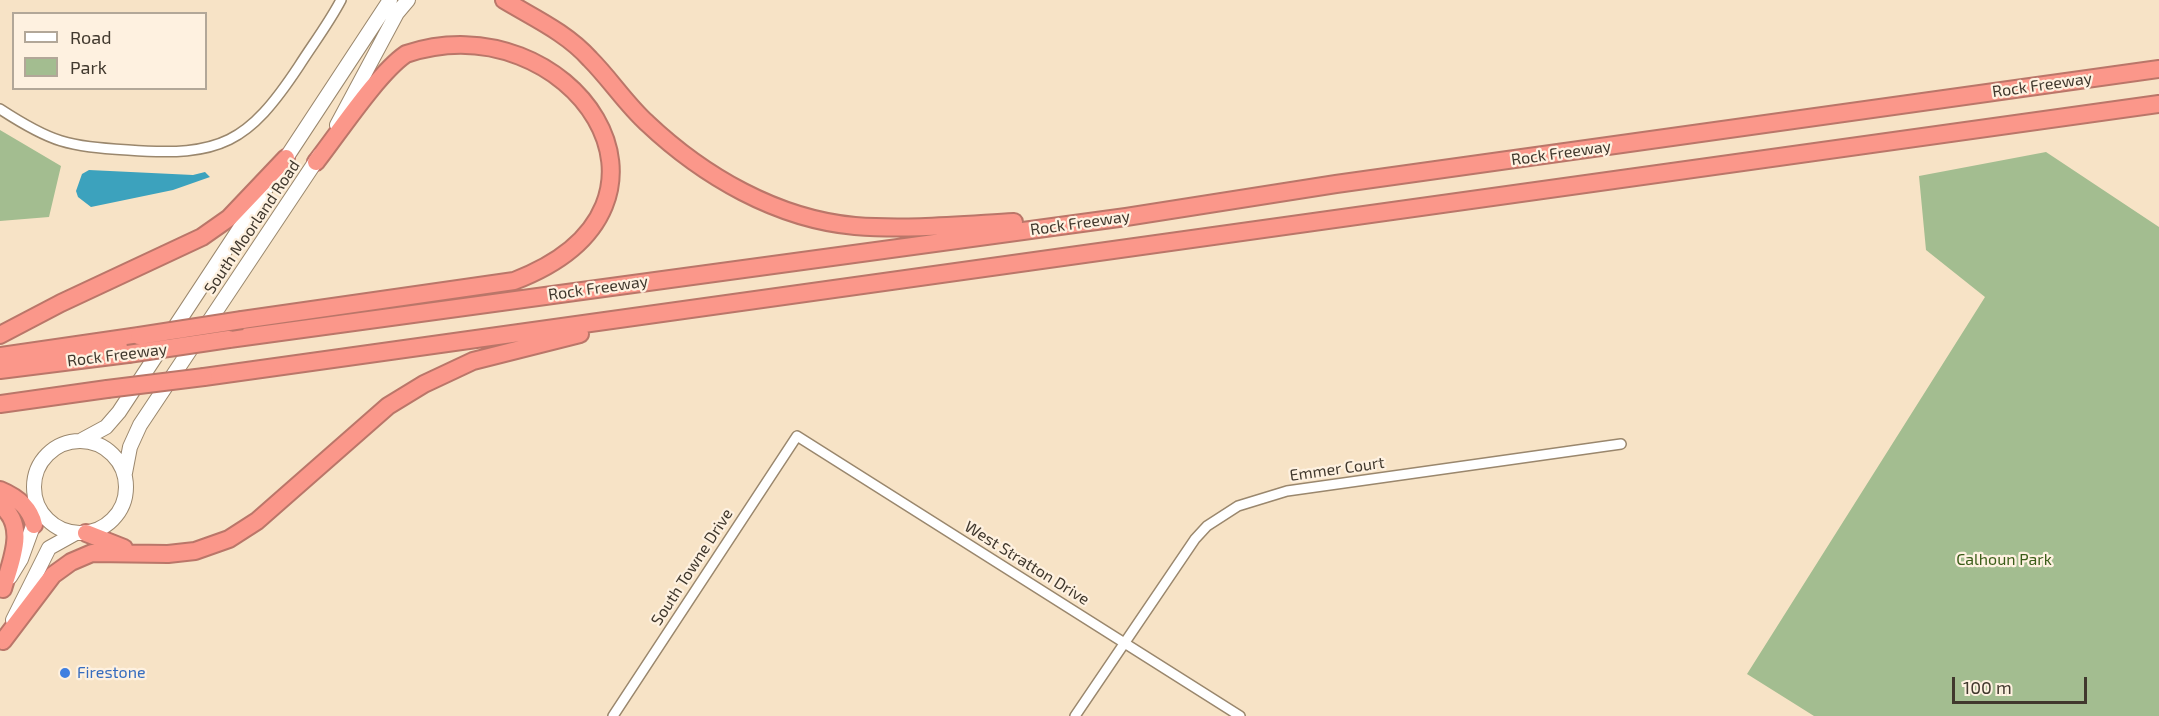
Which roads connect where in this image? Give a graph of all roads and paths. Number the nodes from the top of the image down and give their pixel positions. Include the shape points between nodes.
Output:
1 (341, 0) edge
2 (390, 0) edge
3 (408, 0) edge
4 (504, 0) edge
5 (470, 29) dead end
6 (567, 60) dead end
7 (2159, 69) edge
8 (581, 74) dead end
9 (594, 91) dead end
10 (2159, 104) edge
11 (0, 109) edge
12 (286, 158) junction
13 (316, 162) junction
14 (1126, 217) junction
15 (698, 307) junction
16 (0, 335) edge
17 (0, 356) edge
18 (0, 370) edge
19 (0, 404) edge
20 (797, 435) joint
21 (82, 440) junction
22 (1621, 444) dead end
23 (125, 473) junction
24 (0, 479) edge
25 (0, 490) edge
26 (0, 505) edge
27 (38, 505) junction
28 (34, 525) junction
29 (81, 533) junction
30 (145, 554) junction
31 (2, 591) edge
32 (1124, 642) junction
33 (2, 644) edge
34 (613, 716) edge
35 (1075, 716) edge
36 (1240, 716) edge

1 - 11 street via 265,114 244,132 213,147 178,153 76,146 33,131
2 - 12 main road, South Moorland Road
3 - 13 main road, South Moorland Road via 397,13
4 - 14 highway via 567,38 590,58 675,149 757,200 853,225 912,227
5 - 13 highway via 431,39 403,56
6 - 8 highway
7 - 14 highway, Rock Freeway
9 - 17 highway, bridge via 610,145 610,172 603,202 588,229 567,252 540,270 514,280
10 - 15 highway, Rock Freeway
12 - 16 highway via 229,218 202,237
12 - 21 main road, South Moorland Road via 119,412 106,427
13 - 23 main road, South Moorland Road via 140,424
14 - 18 highway, Rock Freeway, bridge
15 - 19 highway, Rock Freeway, bridge
15 - 30 highway via 473,361 388,406 257,521 229,539 195,551
20 - 32 street, West Stratton Drive
20 - 34 street, South Towne Drive
21 - 23 main road via 109,450
21 - 27 main road via 67,442 43,459 34,488
22 - 32 street, Emmer Court via 1253,499 1223,514 1195,539
23 - 29 main road via 127,487 119,512 110,522
24 - 27 highway
25 - 28 highway via 29,510
26 - 31 highway via 14,521 16,540
27 - 28 main road
27 - 29 main road via 48,520 61,529
28 - 31 main road via 21,559
29 - 30 highway
29 - 33 main road via 49,548
30 - 33 highway via 92,553 71,562 53,575
32 - 35 street, Emmer Court
32 - 36 street, West Stratton Drive

